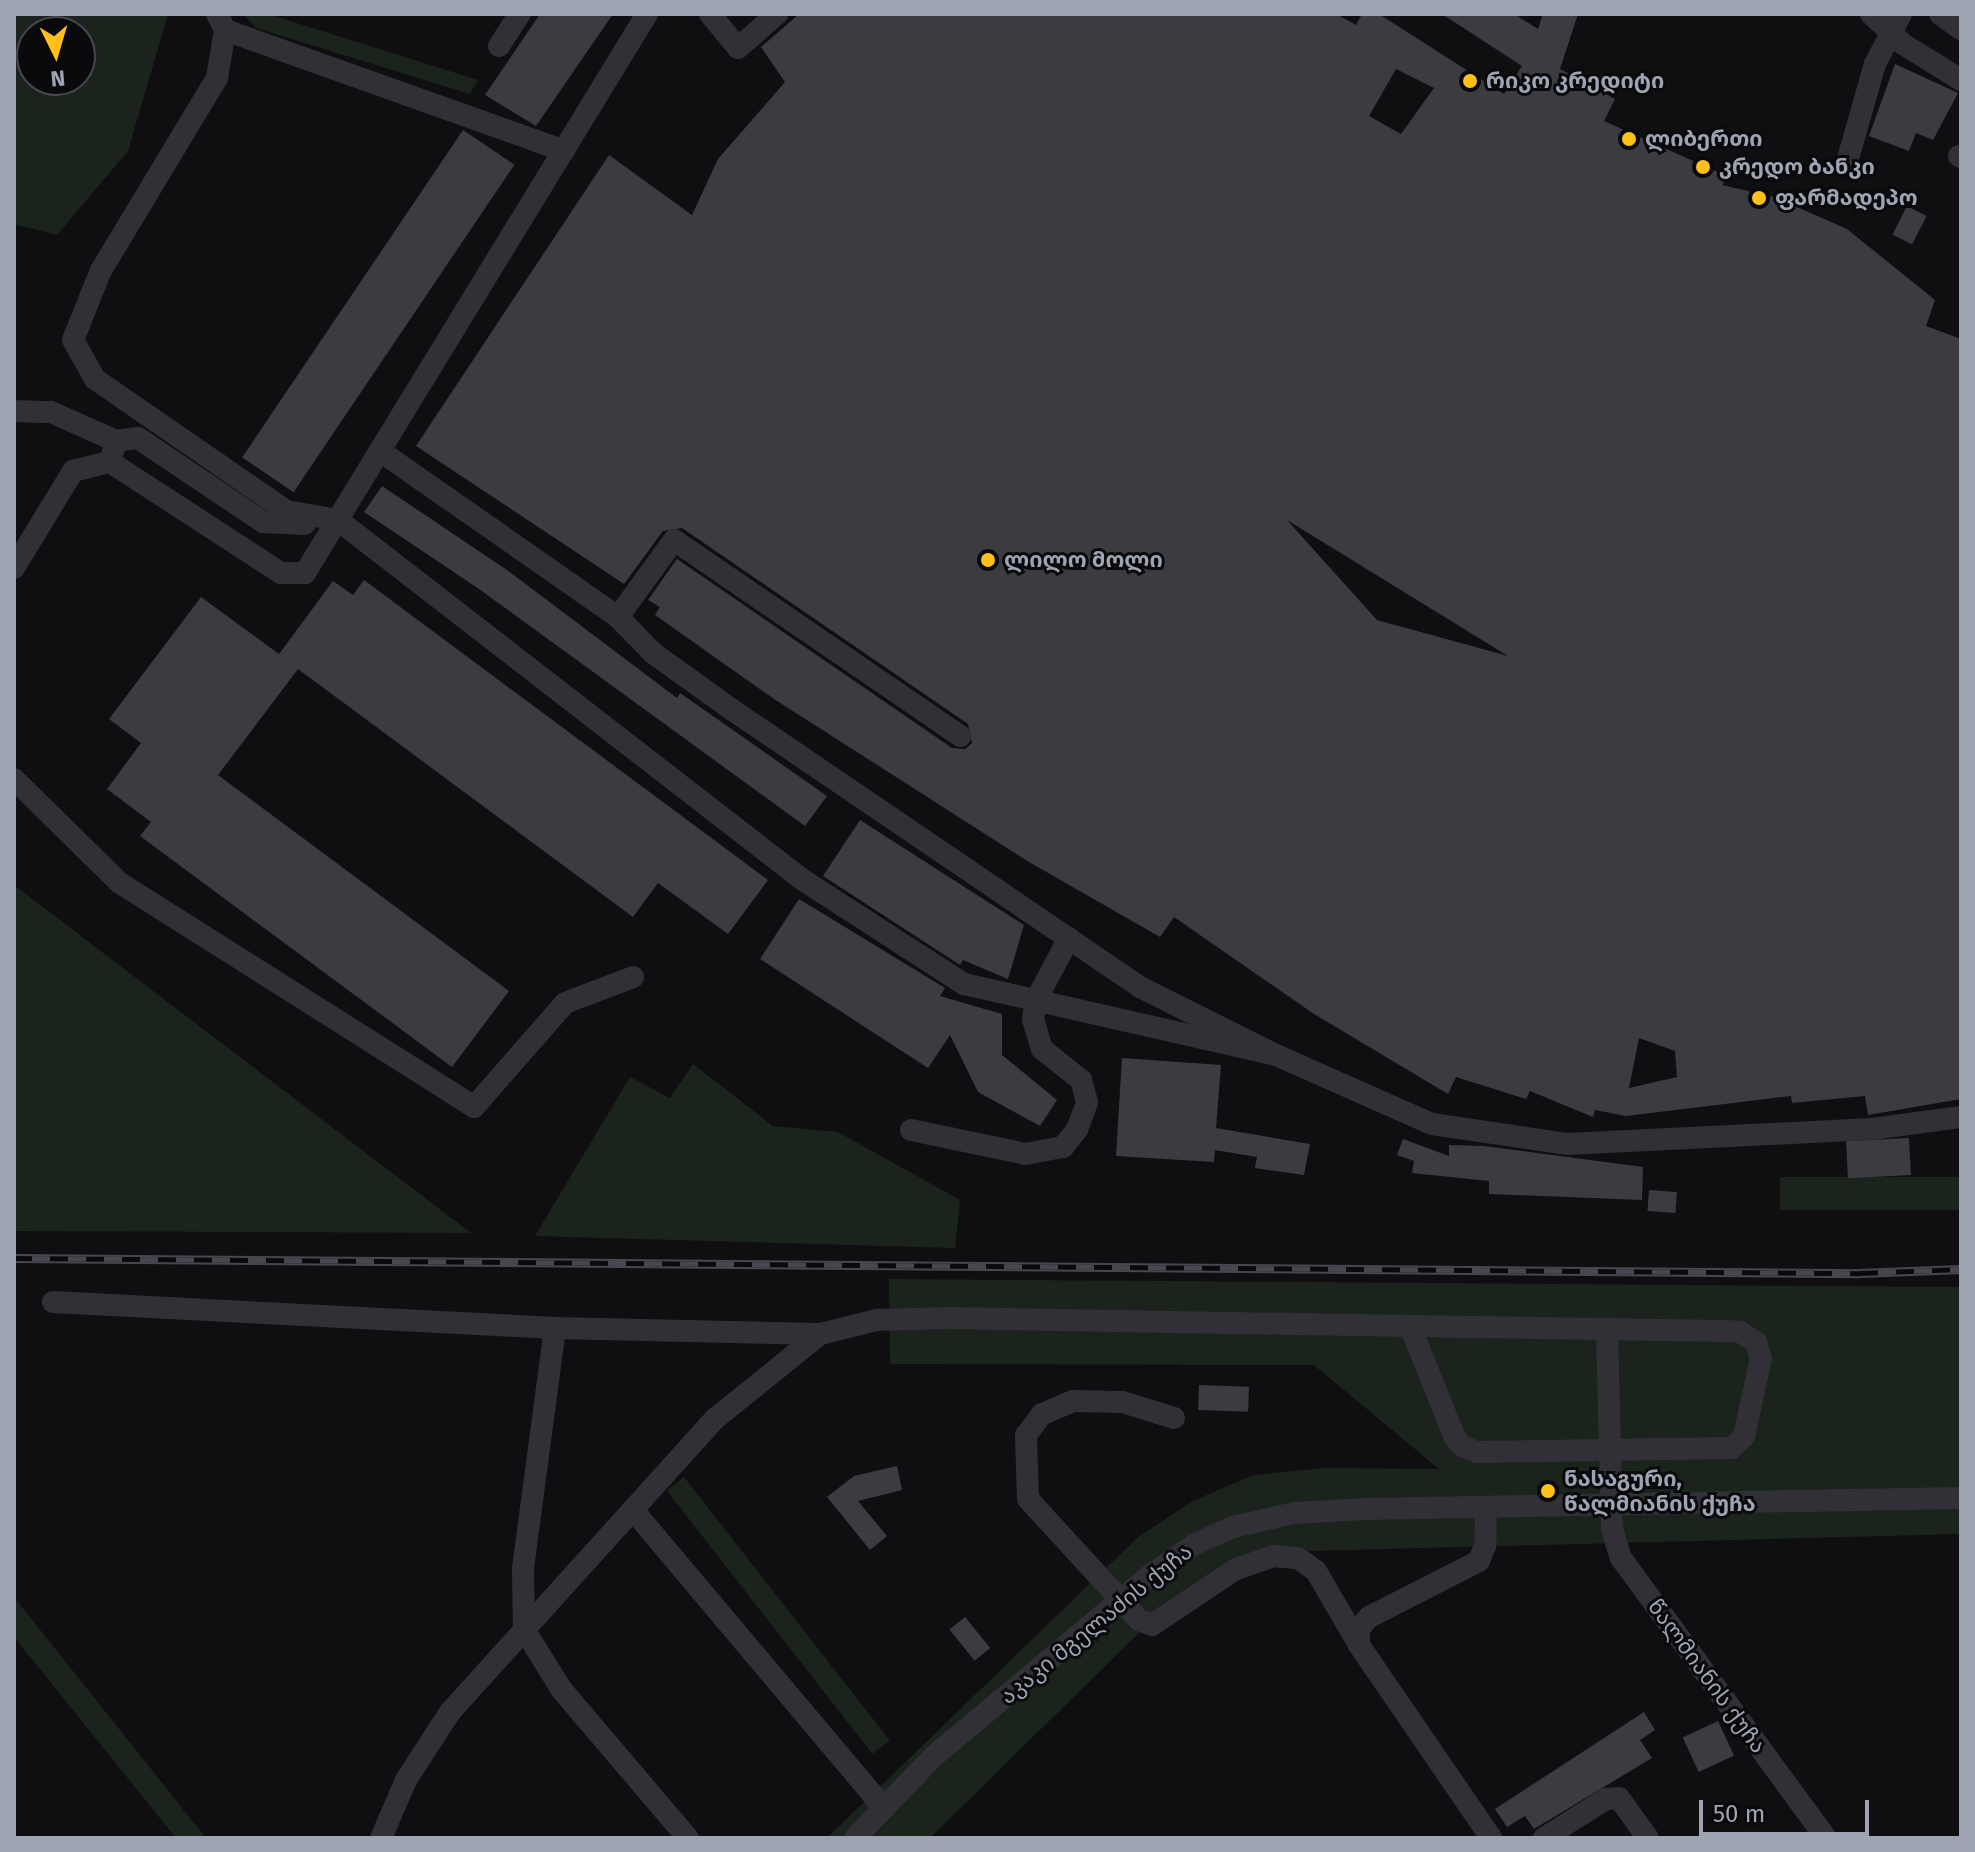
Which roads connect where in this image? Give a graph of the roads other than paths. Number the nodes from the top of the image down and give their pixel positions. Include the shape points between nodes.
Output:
1 (520, 14) edge
2 (647, 14) edge
3 (710, 14) edge
4 (1871, 14) edge
5 (1901, 14) edge
6 (1940, 14) edge
7 (777, 15) edge
8 (221, 22) edge
9 (1961, 29) edge
10 (1888, 33) junction
11 (499, 46) dead end
12 (1961, 80) edge
13 (564, 151) junction
14 (1847, 162) dead end
15 (14, 411) edge
16 (380, 451) junction
17 (113, 452) junction
18 (338, 520) junction
19 (14, 568) edge
20 (618, 617) junction
21 (960, 736) dead end
22 (14, 779) edge
23 (1069, 938) junction
24 (633, 977) dead end
25 (1036, 1000) junction
26 (1276, 1055) junction
27 (1961, 1117) edge
28 (911, 1130) dead end
29 (53, 1302) dead end
30 (1410, 1326) junction
31 (555, 1328) junction
32 (1607, 1329) junction
33 (820, 1334) junction
34 (1174, 1418) dead end
35 (1609, 1451) junction
36 (1961, 1498) edge
37 (1611, 1504) junction
38 (1486, 1507) junction
39 (633, 1510) junction
40 (1121, 1599) junction
41 (524, 1629) junction
42 (1359, 1645) junction
43 (884, 1808) junction
44 (381, 1838) edge
45 (688, 1838) edge
46 (855, 1838) edge
47 (1491, 1838) edge
48 (1544, 1838) edge
49 (1648, 1838) edge
50 (1826, 1838) edge

1 - 11 street
2 - 13 street
3 - 7 street via 738,48
4 - 10 street
5 - 10 street
6 - 9 street
8 - 13 street
8 - 18 street via 217,78 101,270 73,340 95,379 243,484 286,511
10 - 12 street
10 - 14 street
13 - 16 street
15 - 17 street via 51,412
16 - 18 street
16 - 20 street
17 - 18 street via 138,438 263,522
17 - 18 street via 281,573 305,573
17 - 19 street via 73,471
18 - 25 street via 803,880 964,984
20 - 21 street via 674,540
20 - 23 street via 653,653 692,681
22 - 24 street via 120,883 474,1107 565,1003
23 - 25 street
23 - 26 street via 1140,987
25 - 26 street
25 - 28 street via 1034,1031 1042,1049 1081,1080 1087,1102 1077,1130 1063,1147 1026,1154
26 - 27 street via 1432,1124 1567,1144 1872,1129
29 - 31 street
30 - 32 street
30 - 33 street via 949,1318 877,1320
30 - 35 street via 1463,1447
31 - 33 street
31 - 41 street via 523,1568
32 - 35 street, წალმიანის ქუჩა
32 - 35 street via 1740,1332 1756,1342 1761,1358 1744,1436 1732,1448
33 - 39 street via 716,1418
34 - 40 street via 1123,1402 1073,1401 1042,1414 1026,1435 1028,1499
35 - 37 street, წალმიანის ქუჩა
36 - 37 street, აკაკი მგელაძის ქუჩა
37 - 38 street, აკაკი მგელაძის ქუჩა
37 - 50 street, წალმიანის ქუჩა via 1621,1558
38 - 40 street, აკაკი მგელაძის ქუჩა via 1294,1513 1233,1527 1195,1544
38 - 42 street via 1485,1546 1479,1561 1369,1617 1359,1629
39 - 41 street
39 - 43 street
40 - 42 street via 1139,1620 1152,1625 1236,1569 1273,1556 1298,1558 1316,1571
40 - 43 street, აკაკი მგელაძის ქუჩა via 934,1756
41 - 44 street via 450,1712 406,1780
41 - 45 street via 561,1689
42 - 47 street
43 - 46 street, აკაკი მგელაძის ქუჩა
48 - 49 street via 1606,1799 1619,1798

